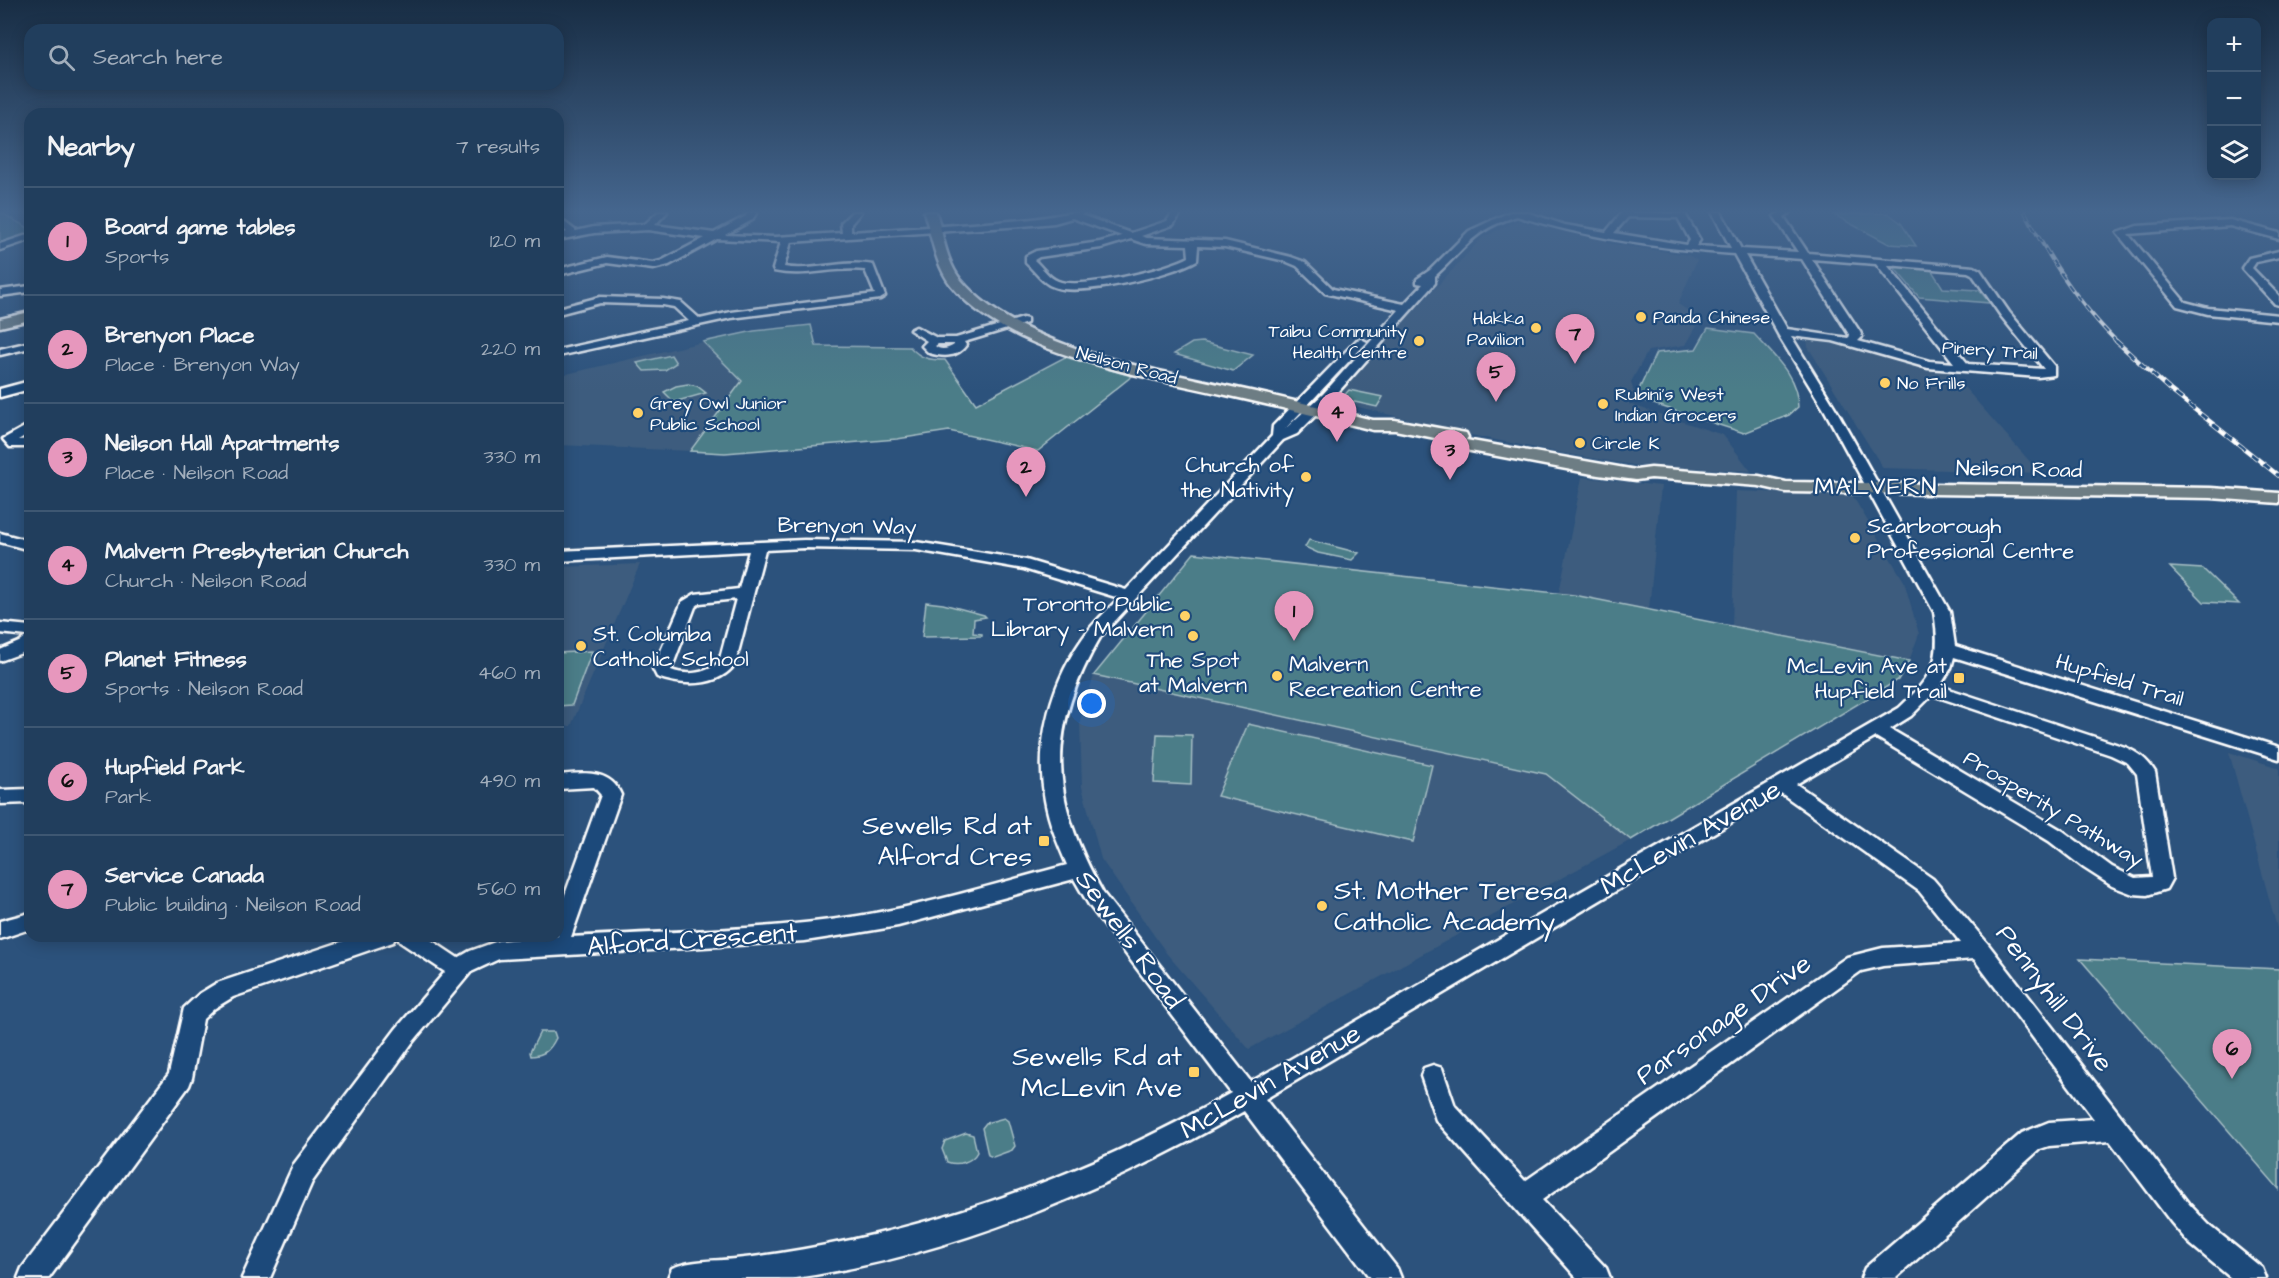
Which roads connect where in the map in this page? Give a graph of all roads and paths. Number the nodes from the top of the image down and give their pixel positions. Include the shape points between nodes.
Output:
1 (871, 272) edge
2 (949, 272) edge
3 (1041, 272) edge
4 (1156, 272) edge
5 (1309, 272) edge
6 (1434, 272) edge
7 (1750, 272) edge
8 (1814, 272) edge
9 (1888, 272) edge
10 (1974, 272) edge
11 (2154, 272) edge
12 (2250, 272) edge
13 (24, 290) edge
14 (0, 293) edge
15 (2279, 302) edge
16 (1401, 307) junction
17 (564, 309) edge
18 (24, 317) edge
19 (2279, 318) edge
20 (697, 322) junction
21 (0, 323) edge
22 (1017, 323) junction
23 (916, 330) dead end
24 (1784, 332) junction
25 (1851, 342) junction
26 (24, 346) edge
27 (0, 352) edge
28 (564, 352) edge
29 (1964, 367) junction
30 (24, 387) edge
31 (0, 393) edge
32 (1310, 405) junction
33 (24, 431) edge
34 (24, 443) edge
35 (1872, 484) junction
36 (2226, 491) junction
37 (2279, 492) edge
38 (2279, 498) edge
39 (0, 537) edge
40 (24, 544) edge
41 (758, 547) junction
42 (564, 556) edge
43 (745, 593) junction
44 (1129, 596) junction
45 (0, 628) edge
46 (24, 630) edge
47 (24, 646) edge
48 (1947, 648) junction
49 (0, 656) edge
50 (1931, 689) junction
51 (1876, 729) junction
52 (2279, 753) edge
53 (564, 782) edge
54 (1782, 783) junction
55 (24, 796) edge
56 (0, 797) edge
57 (1078, 870) junction
58 (24, 923) edge
59 (564, 928) edge
60 (0, 930) edge
61 (367, 942) edge
62 (417, 942) edge
63 (559, 942) edge
64 (557, 947) junction
65 (1980, 950) junction
66 (459, 970) junction
67 (1433, 1076) dead end
68 (1248, 1097) junction
69 (2116, 1129) junction
70 (1524, 1198) junction
71 (32, 1278) edge
72 (256, 1278) edge
73 (682, 1278) edge
74 (1387, 1278) edge
75 (1596, 1278) edge
76 (1875, 1278) edge
77 (2252, 1278) edge

1 - 20 street via 880,293 873,299 750,312
2 - 22 main road, Neilson Road via 981,306
3 - 4 street via 1054,284 1075,286
5 - 16 street via 1329,291
6 - 16 street, Sewells Road via 1431,281
7 - 24 street, McLevin Avenue
8 - 25 street via 1854,332 1856,337
9 - 29 street
10 - 29 street, Pinery Trail via 2050,372
11 - 19 street via 2181,304
12 - 15 street
13 - 14 street
16 - 32 street, Sewells Road
17 - 20 street via 600,300 663,302 678,304
18 - 21 main road
20 - 28 street
22 - 23 street via 957,341 935,341
22 - 32 main road, Neilson Road via 1052,343 1096,358
24 - 25 street, Pinery Trail
24 - 35 street, McLevin Avenue
25 - 29 street, Pinery Trail via 1918,362
26 - 27 street
30 - 31 street
32 - 35 main road, Neilson Road via 1373,425 1389,423 1446,436 1460,444 1547,456 1636,475 1652,472 1786,487
32 - 44 street, Sewells Road via 1292,431 1278,437
33 - 34 street via 10,439 15,444
35 - 36 main road, Neilson Road
35 - 48 street, McLevin Avenue via 1942,612
36 - 37 main road, Neilson Road
36 - 38 main road, Neilson Road
39 - 40 street
41 - 42 street, Brenyon Way
41 - 43 street
41 - 44 street, Brenyon Way via 843,543 916,546 1026,565
43 - 43 street via 695,599 688,605 663,673 673,678 719,673 727,664
44 - 57 street, Sewells Road via 1094,634 1076,661 1055,718 1051,770 1056,812
45 - 46 street
47 - 49 street
48 - 50 street, McLevin Avenue via 1941,673
48 - 52 street, Hupfield Trail
50 - 51 street, McLevin Avenue via 1905,712
50 - 51 street, Prosperity Pathway via 2118,751 2140,764 2146,772 2162,878 2159,884 2143,887 2122,882 2078,855 2056,836
51 - 54 street, McLevin Avenue
53 - 59 street via 594,780 607,786 612,795
54 - 65 street, Pennyhill Drive via 1926,885
54 - 68 street, McLevin Avenue
55 - 56 street
57 - 64 street, Alford Crescent via 955,904 857,925 805,932
57 - 68 street, Sewells Road
58 - 60 street
61 - 71 street via 225,990 192,1015 180,1078
62 - 66 street
63 - 64 street
64 - 66 street, Alford Crescent via 498,950
65 - 69 street, Pennyhill Drive
65 - 70 street, Parsonage Drive via 1883,957 1855,963
66 - 72 street, Alford Crescent via 404,1036 303,1173
67 - 70 street via 1445,1112
68 - 73 street, McLevin Avenue via 1116,1166 957,1226 812,1259
68 - 74 street, Sewells Road
69 - 76 street via 2049,1134 2031,1141
69 - 77 street, Pennyhill Drive via 2199,1234
70 - 75 street

